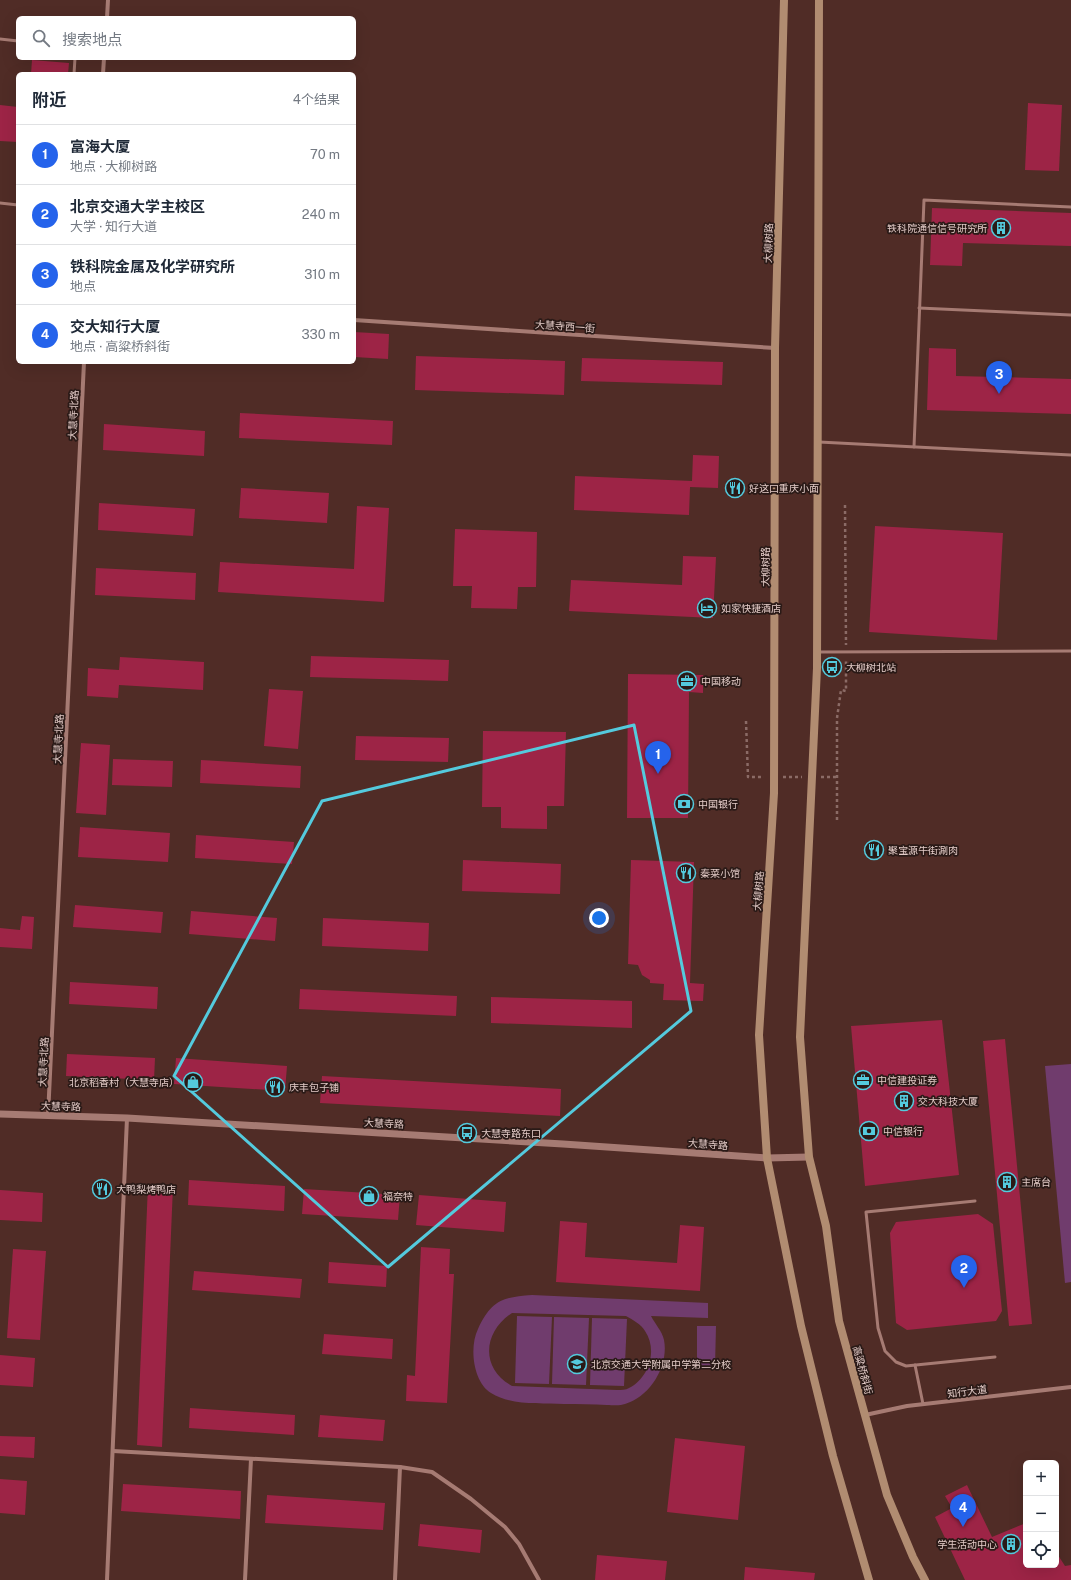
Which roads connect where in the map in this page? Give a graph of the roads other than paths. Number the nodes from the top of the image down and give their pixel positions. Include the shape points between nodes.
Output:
1 (108, 0) edge
2 (784, 0) edge
3 (820, 0) edge
4 (107, 16) edge
5 (0, 39) edge
6 (16, 41) edge
7 (74, 60) edge
8 (104, 60) edge
9 (74, 72) edge
10 (103, 72) edge
11 (0, 203) edge
12 (16, 205) edge
13 (1071, 207) edge
14 (919, 308) junction
15 (1071, 315) edge
16 (356, 320) edge
17 (775, 348) junction
18 (84, 364) edge
19 (818, 442) junction
20 (914, 447) junction
21 (1071, 455) edge
22 (1071, 651) edge
23 (817, 652) junction
24 (0, 1114) edge
25 (48, 1116) junction
26 (127, 1118) junction
27 (809, 1157) junction
28 (768, 1158) junction
29 (974, 1201) dead end
30 (994, 1357) dead end
31 (915, 1366) junction
32 (1071, 1387) edge
33 (923, 1404) junction
34 (865, 1415) junction
35 (113, 1451) junction
36 (251, 1459) junction
37 (400, 1467) junction
38 (107, 1580) edge
39 (245, 1580) edge
40 (395, 1580) edge
41 (539, 1580) edge
42 (869, 1580) edge
43 (925, 1580) edge

1 - 4 street
2 - 17 main road, 大柳树路
3 - 19 main road
5 - 6 lane
7 - 9 lane
8 - 10 street
11 - 12 lane
13 - 14 lane via 924,200
14 - 15 lane
14 - 20 lane
16 - 17 street, 大慧寺西一街
17 - 28 main road, 大柳树路 via 774,793 759,1035
18 - 25 street, 大慧寺北路
19 - 20 lane
19 - 23 main road
20 - 21 lane
22 - 23 lane
23 - 27 main road via 800,1037
24 - 25 street, 大慧寺路
25 - 26 street, 大慧寺路
26 - 28 street, 大慧寺路
26 - 35 street
27 - 28 street, 大慧寺路
27 - 34 main road, 高粱桥斜街 via 826,1226 839,1320
28 - 42 main road via 801,1326 833,1456
29 - 31 lane via 866,1212 878,1328 885,1351 896,1362
30 - 31 lane
31 - 33 lane
32 - 33 street, 知行大道
33 - 34 street, 知行大道
34 - 43 main road, 高粱桥斜街 via 887,1495
35 - 36 street
35 - 38 street
36 - 37 street
36 - 39 street
37 - 40 street
37 - 41 street via 432,1472 505,1527 519,1544

